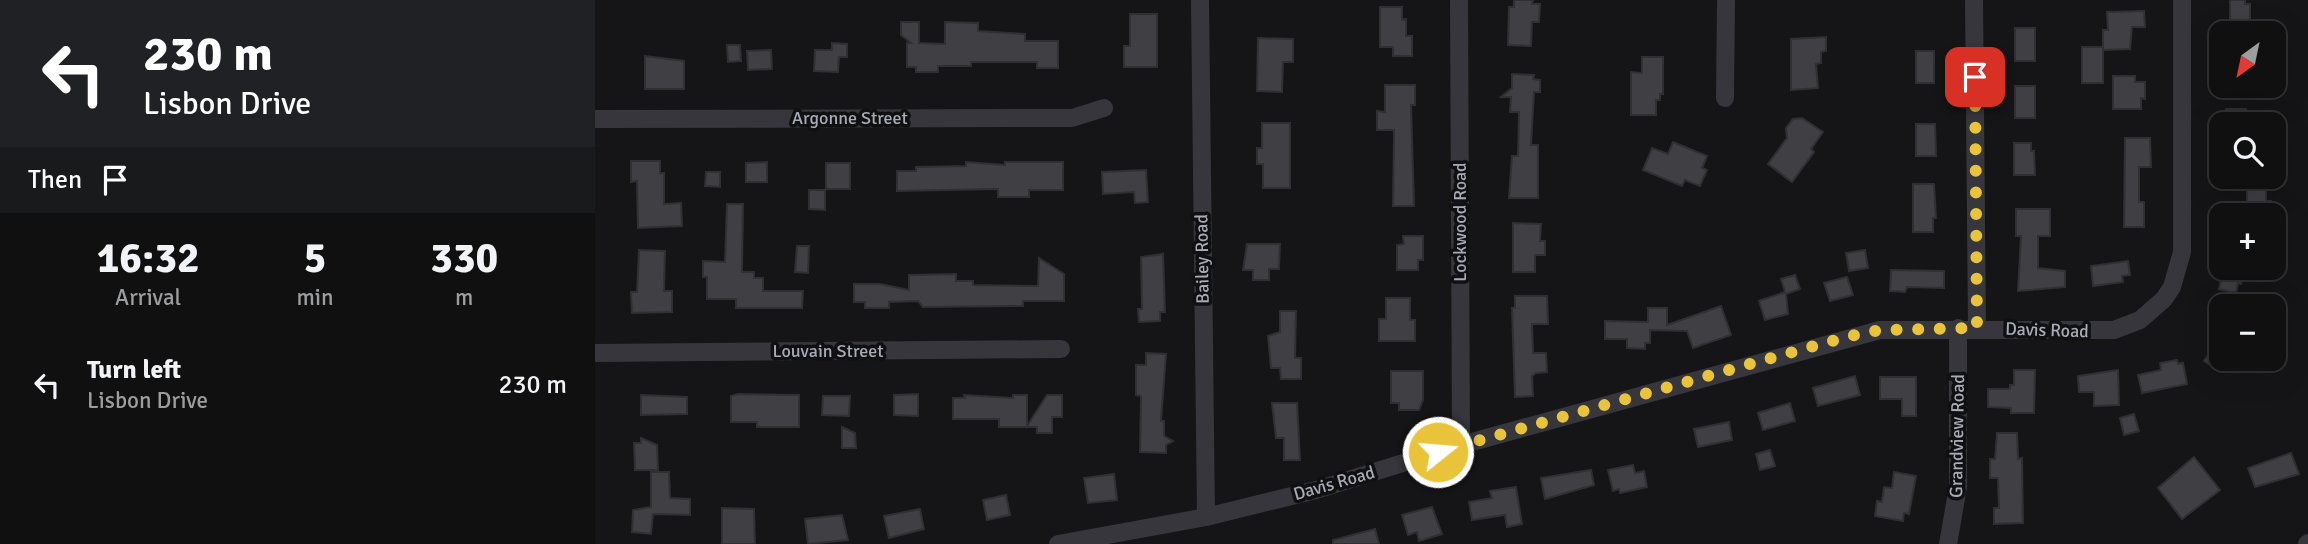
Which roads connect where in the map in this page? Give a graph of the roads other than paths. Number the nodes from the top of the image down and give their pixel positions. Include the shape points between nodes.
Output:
1 (1200, 0) edge
2 (1459, 0) edge
3 (1726, 0) edge
4 (1974, 0) edge
5 (2182, 0) edge
6 (1725, 98) dead end
7 (1104, 108) dead end
8 (595, 119) edge
9 (1958, 328) junction
10 (1977, 328) junction
11 (1061, 349) dead end
12 (595, 353) edge
13 (1461, 444) junction
14 (1206, 517) junction
15 (1058, 544) edge
16 (1948, 544) edge

1 - 14 street, Bailey Road
2 - 13 street, Lockwood Road
3 - 6 street
4 - 10 street
5 - 10 street, Davis Road via 2182,251 2172,287 2140,320 2114,330
7 - 8 street, Argonne Street via 1072,118
9 - 10 street, Davis Road
9 - 13 street, Davis Road via 1880,330 1846,337
9 - 16 street, Grandview Road via 1958,487
11 - 12 street, Louvain Street
13 - 14 street, Davis Road via 1316,490
14 - 15 street, Davis Road

